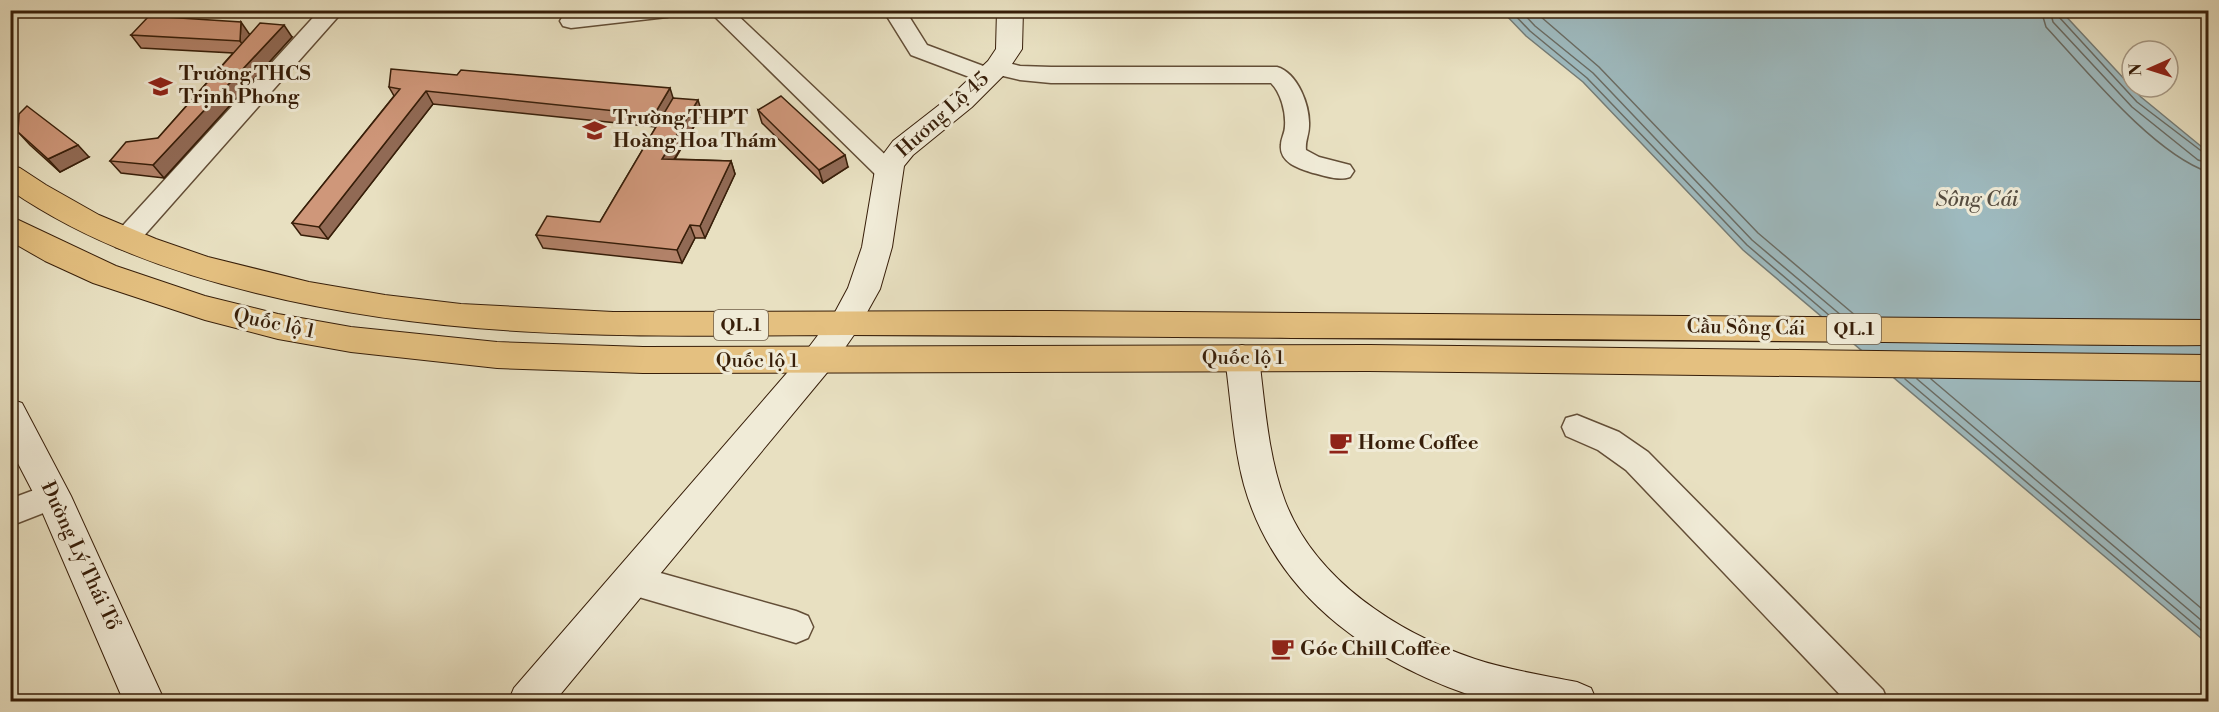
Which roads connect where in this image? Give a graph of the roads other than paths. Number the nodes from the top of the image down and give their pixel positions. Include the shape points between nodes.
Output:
1 (333, 10) edge
2 (667, 10) edge
3 (718, 10) edge
4 (894, 10) edge
5 (1010, 10) edge
6 (571, 21) dead end
7 (992, 72) junction
8 (887, 171) junction
9 (1341, 171) dead end
10 (10, 175) edge
11 (10, 227) edge
12 (125, 240) junction
13 (845, 323) junction
14 (1499, 325) joint
15 (2208, 333) edge
16 (1242, 358) junction
17 (1526, 359) joint
18 (818, 360) junction
19 (2208, 368) edge
20 (10, 413) edge
21 (1577, 427) dead end
22 (53, 496) junction
23 (10, 513) edge
24 (633, 580) junction
25 (796, 627) dead end
26 (145, 702) edge
27 (528, 702) edge
28 (1577, 702) edge
29 (1871, 702) edge

1 - 12 street
2 - 6 street
3 - 8 street
4 - 7 street via 919,50
5 - 7 street, Hương Lộ 45 via 1009,49
7 - 8 street, Hương Lộ 45 via 903,148
7 - 9 street via 1277,75 1292,101 1297,124 1293,146 1296,154
8 - 13 street, Hương Lộ 45 via 877,247 864,289
10 - 12 highway, Quốc lộ 1 / QL.1 via 72,214
11 - 18 highway, Quốc lộ 1 / QL.1 via 90,269 161,296 329,336 413,349 576,361
12 - 13 highway, Quốc lộ 1 / QL.1 via 269,286 434,315 585,325
13 - 14 highway, Quốc lộ 1 / QL.1
13 - 18 street, Hương Lộ 45
14 - 15 highway, Cầu Sông Cái / QL.1
16 - 17 highway, Quốc lộ 1 / QL.1
16 - 18 highway, Quốc lộ 1 / QL.1
16 - 28 street via 1256,456 1268,503 1308,575 1381,635 1436,663 1473,677
17 - 19 highway, Cầu Sông Cái / QL.1
18 - 24 street, Hương Lộ 45
20 - 22 street, Đường Lý Thái Tổ
21 - 29 street via 1620,446 1637,461
22 - 23 street
22 - 26 street, Đường Lý Thái Tổ
24 - 25 street
24 - 27 street, Hương Lộ 45

